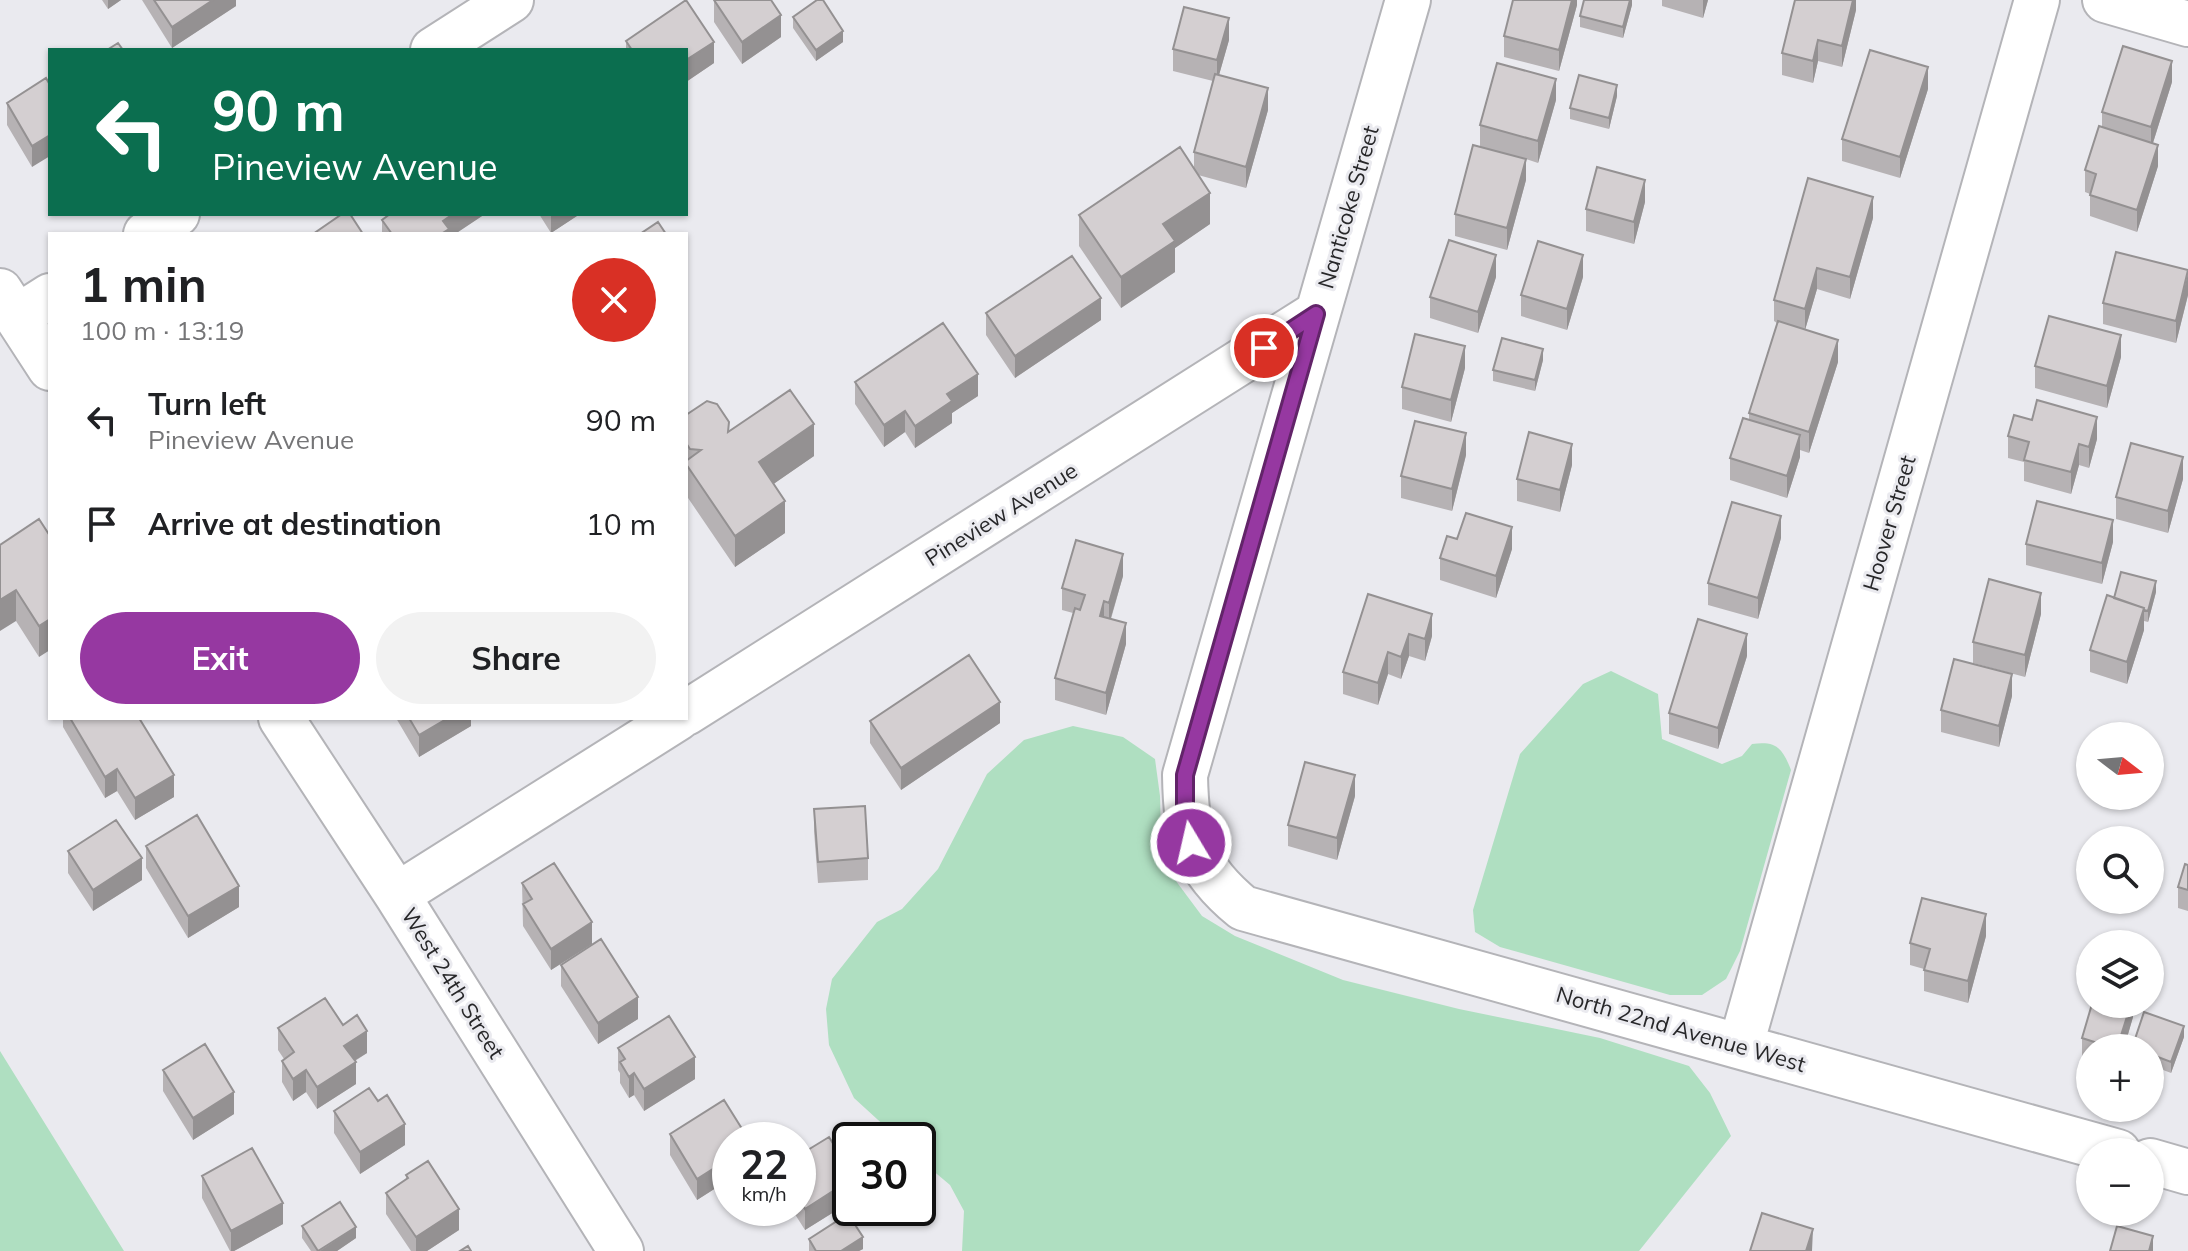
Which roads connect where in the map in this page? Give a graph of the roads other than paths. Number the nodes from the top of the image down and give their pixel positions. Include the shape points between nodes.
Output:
1 (511, 0) edge
2 (1408, 0) edge
3 (2037, 0) edge
4 (2105, 0) edge
5 (2188, 24) edge
6 (436, 48) edge
7 (174, 216) edge
8 (149, 232) edge
9 (22, 301) edge
10 (1316, 314) junction
11 (48, 363) edge
12 (688, 712) edge
13 (282, 720) edge
14 (675, 720) edge
15 (397, 895) junction
16 (1243, 908) joint
17 (1741, 1045) junction
18 (2076, 1140) edge
19 (2164, 1165) edge
20 (2188, 1172) edge
21 (621, 1251) edge

1 - 6 street
2 - 10 street, Nanticoke Street
3 - 17 street, Hoover Street
4 - 5 street
7 - 8 street
9 - 11 street
10 - 12 street, Pineview Avenue
10 - 16 street, Nanticoke Street via 1185,775 1191,843 1222,890
13 - 15 street, West 24th Street
14 - 15 street
15 - 21 street, West 24th Street
16 - 17 street, North 22nd Avenue West
17 - 18 street, North 22nd Avenue West
19 - 20 street

